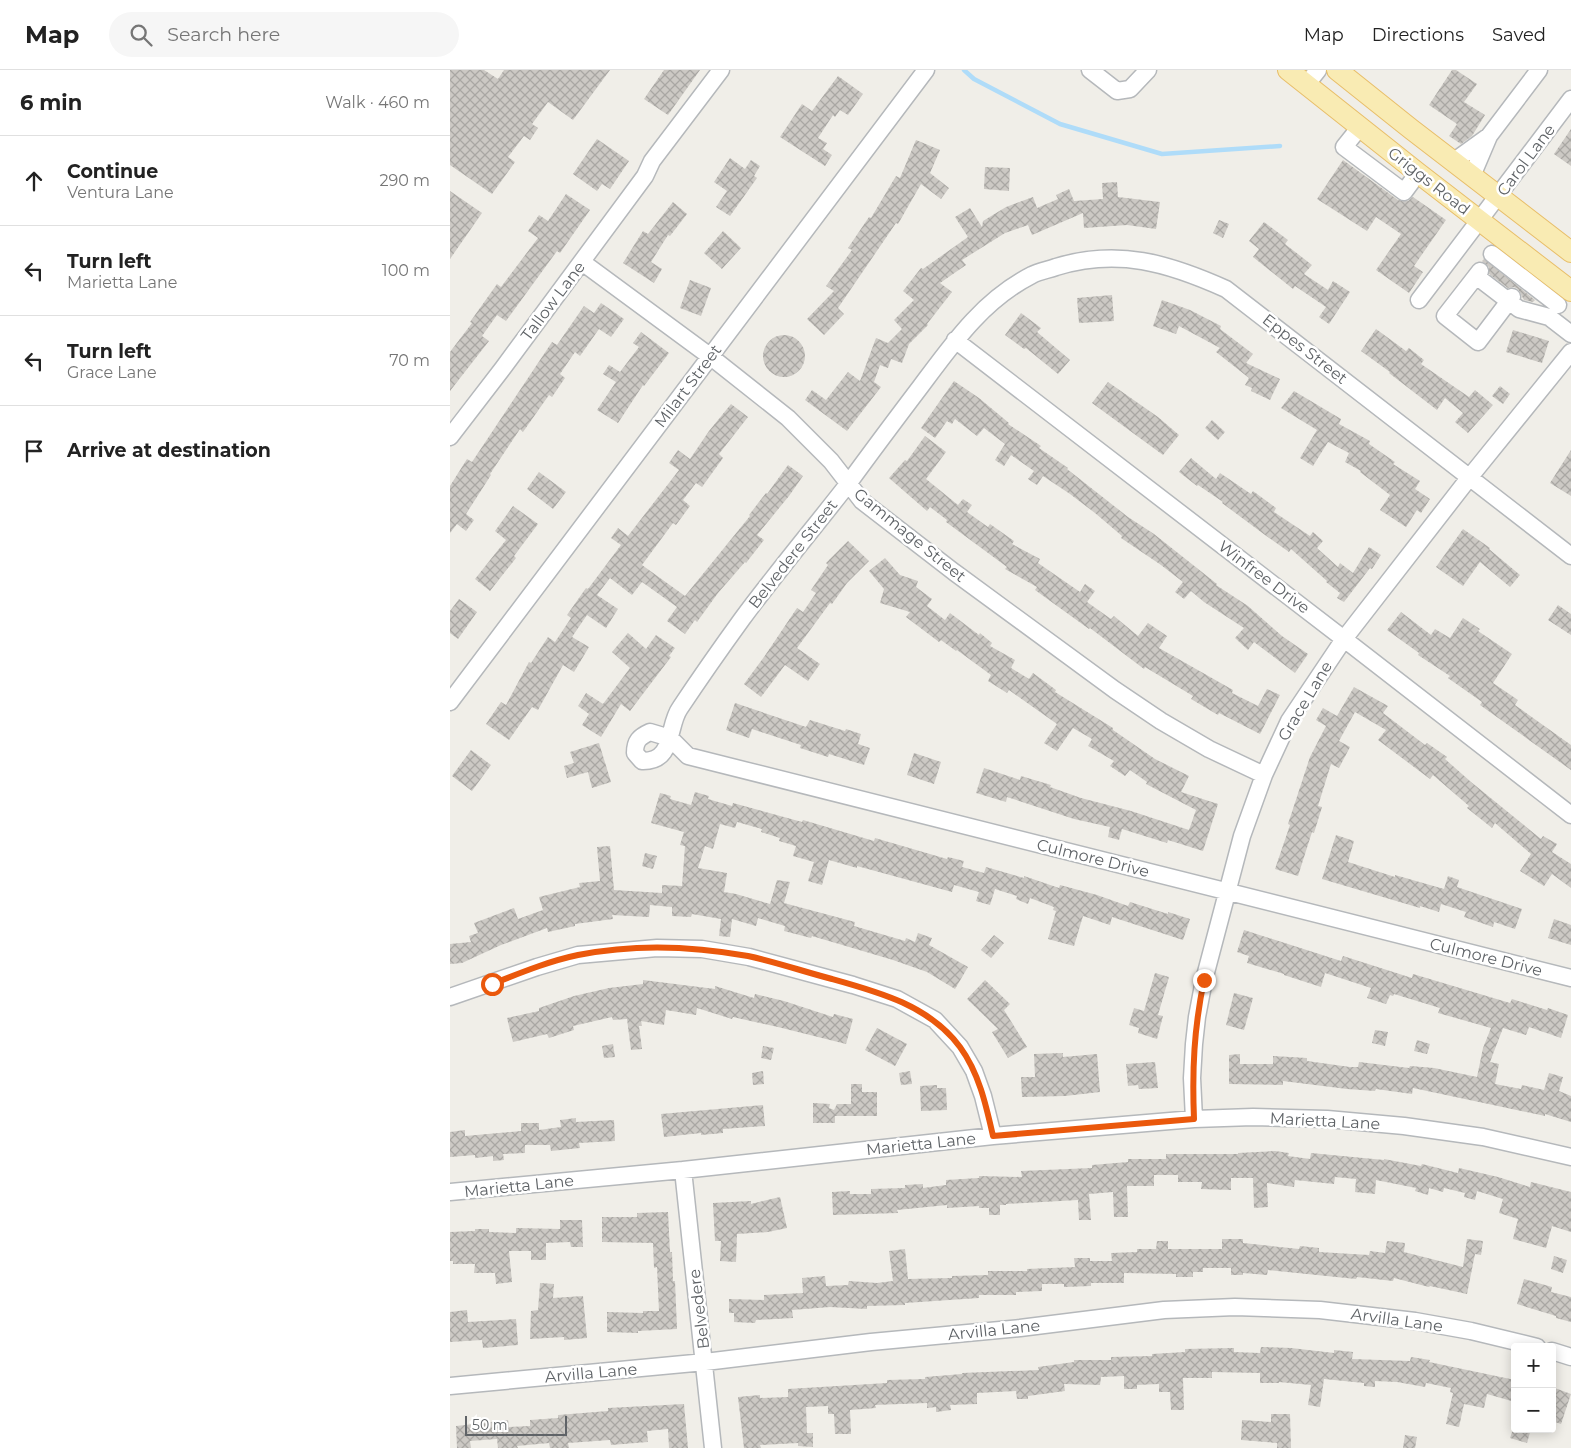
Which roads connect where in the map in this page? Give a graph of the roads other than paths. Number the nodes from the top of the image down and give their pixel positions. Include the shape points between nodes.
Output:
1 (721, 70) edge
2 (1090, 70) edge
3 (1148, 70) edge
4 (1288, 70) edge
5 (1337, 70) edge
6 (1539, 70) edge
7 (923, 74) edge
8 (1312, 77) edge
9 (1571, 99) edge
10 (1489, 136) junction
11 (1453, 162) junction
12 (1472, 176) junction
13 (1498, 197) junction
14 (1480, 220) junction
15 (1571, 252) edge
16 (1488, 260) junction
17 (582, 262) junction
18 (1521, 286) junction
19 (1001, 294) joint
20 (1419, 300) dead end
21 (1562, 301) edge
22 (1571, 334) edge
23 (955, 340) junction
24 (1571, 352) edge
25 (711, 357) junction
26 (450, 437) edge
27 (1469, 478) junction
28 (848, 484) junction
29 (1571, 556) edge
30 (1344, 638) junction
31 (450, 702) edge
32 (670, 738) junction
33 (635, 753) dead end
34 (1264, 776) junction
35 (1571, 815) edge
36 (1227, 892) junction
37 (1571, 978) edge
38 (450, 997) edge
39 (1194, 1119) junction
40 (993, 1136) junction
41 (1571, 1156) edge
42 (683, 1170) junction
43 (450, 1192) edge
44 (1521, 1343) edge
45 (1556, 1352) edge
46 (1571, 1357) edge
47 (705, 1362) junction
48 (450, 1386) edge
49 (713, 1448) edge

1 - 17 street, Tallow Lane via 652,161 646,176
2 - 3 street via 1117,91 1130,88
4 - 8 main road, Griggs Road
5 - 11 main road, Griggs Road
6 - 10 street
7 - 25 street, Milart Street
8 - 14 main road, Griggs Road via 1360,128
9 - 13 street, Carol Lane
10 - 11 street
10 - 12 street
11 - 12 main road, Griggs Road
12 - 13 main road, Griggs Road
13 - 14 street, Carol Lane
13 - 15 main road, Griggs Road
14 - 16 main road, Griggs Road
14 - 20 street, Carol Lane
16 - 18 main road, Griggs Road
16 - 18 street
16 - 18 street via 1444,316 1478,342
17 - 25 street, Gammage Street
17 - 26 street, Tallow Lane
18 - 21 main road, Griggs Road
18 - 21 street via 1519,309
19 - 23 street, Belvedere Street
19 - 27 street, Eppes Street via 1033,274 1078,260 1150,261 1197,276 1226,289
21 - 22 street
23 - 28 street, Belvedere Street
23 - 30 street, Winfree Drive
24 - 27 street, Grace Lane
25 - 28 street, Gammage Street via 788,418 831,461
25 - 31 street, Milart Street
27 - 29 street, Eppes Street
27 - 30 street, Grace Lane
28 - 32 street, Belvedere Street via 743,618 677,712
28 - 34 street, Gammage Street via 862,501 954,572 1115,690 1161,721
30 - 34 street, Grace Lane via 1289,721
30 - 35 street, Winfree Drive
32 - 33 street via 662,754 652,761 642,760
32 - 36 street, Culmore Drive via 688,756
34 - 36 street, Grace Lane via 1242,836
36 - 37 street, Culmore Drive
36 - 39 street, Grace Lane via 1197,1017 1192,1078
38 - 40 street via 578,955 657,948 749,957 897,999 935,1020 960,1047 974,1072 984,1096
39 - 40 street, Marietta Lane
39 - 41 street, Marietta Lane via 1327,1119 1404,1126 1483,1137
40 - 42 street, Marietta Lane
42 - 43 street, Marietta Lane
42 - 47 street, Belvedere
44 - 47 street, Arvilla Lane via 1415,1321 1320,1310 1235,1307 1164,1310
45 - 46 street
47 - 48 street, Arvilla Lane
47 - 49 street, Belvedere

